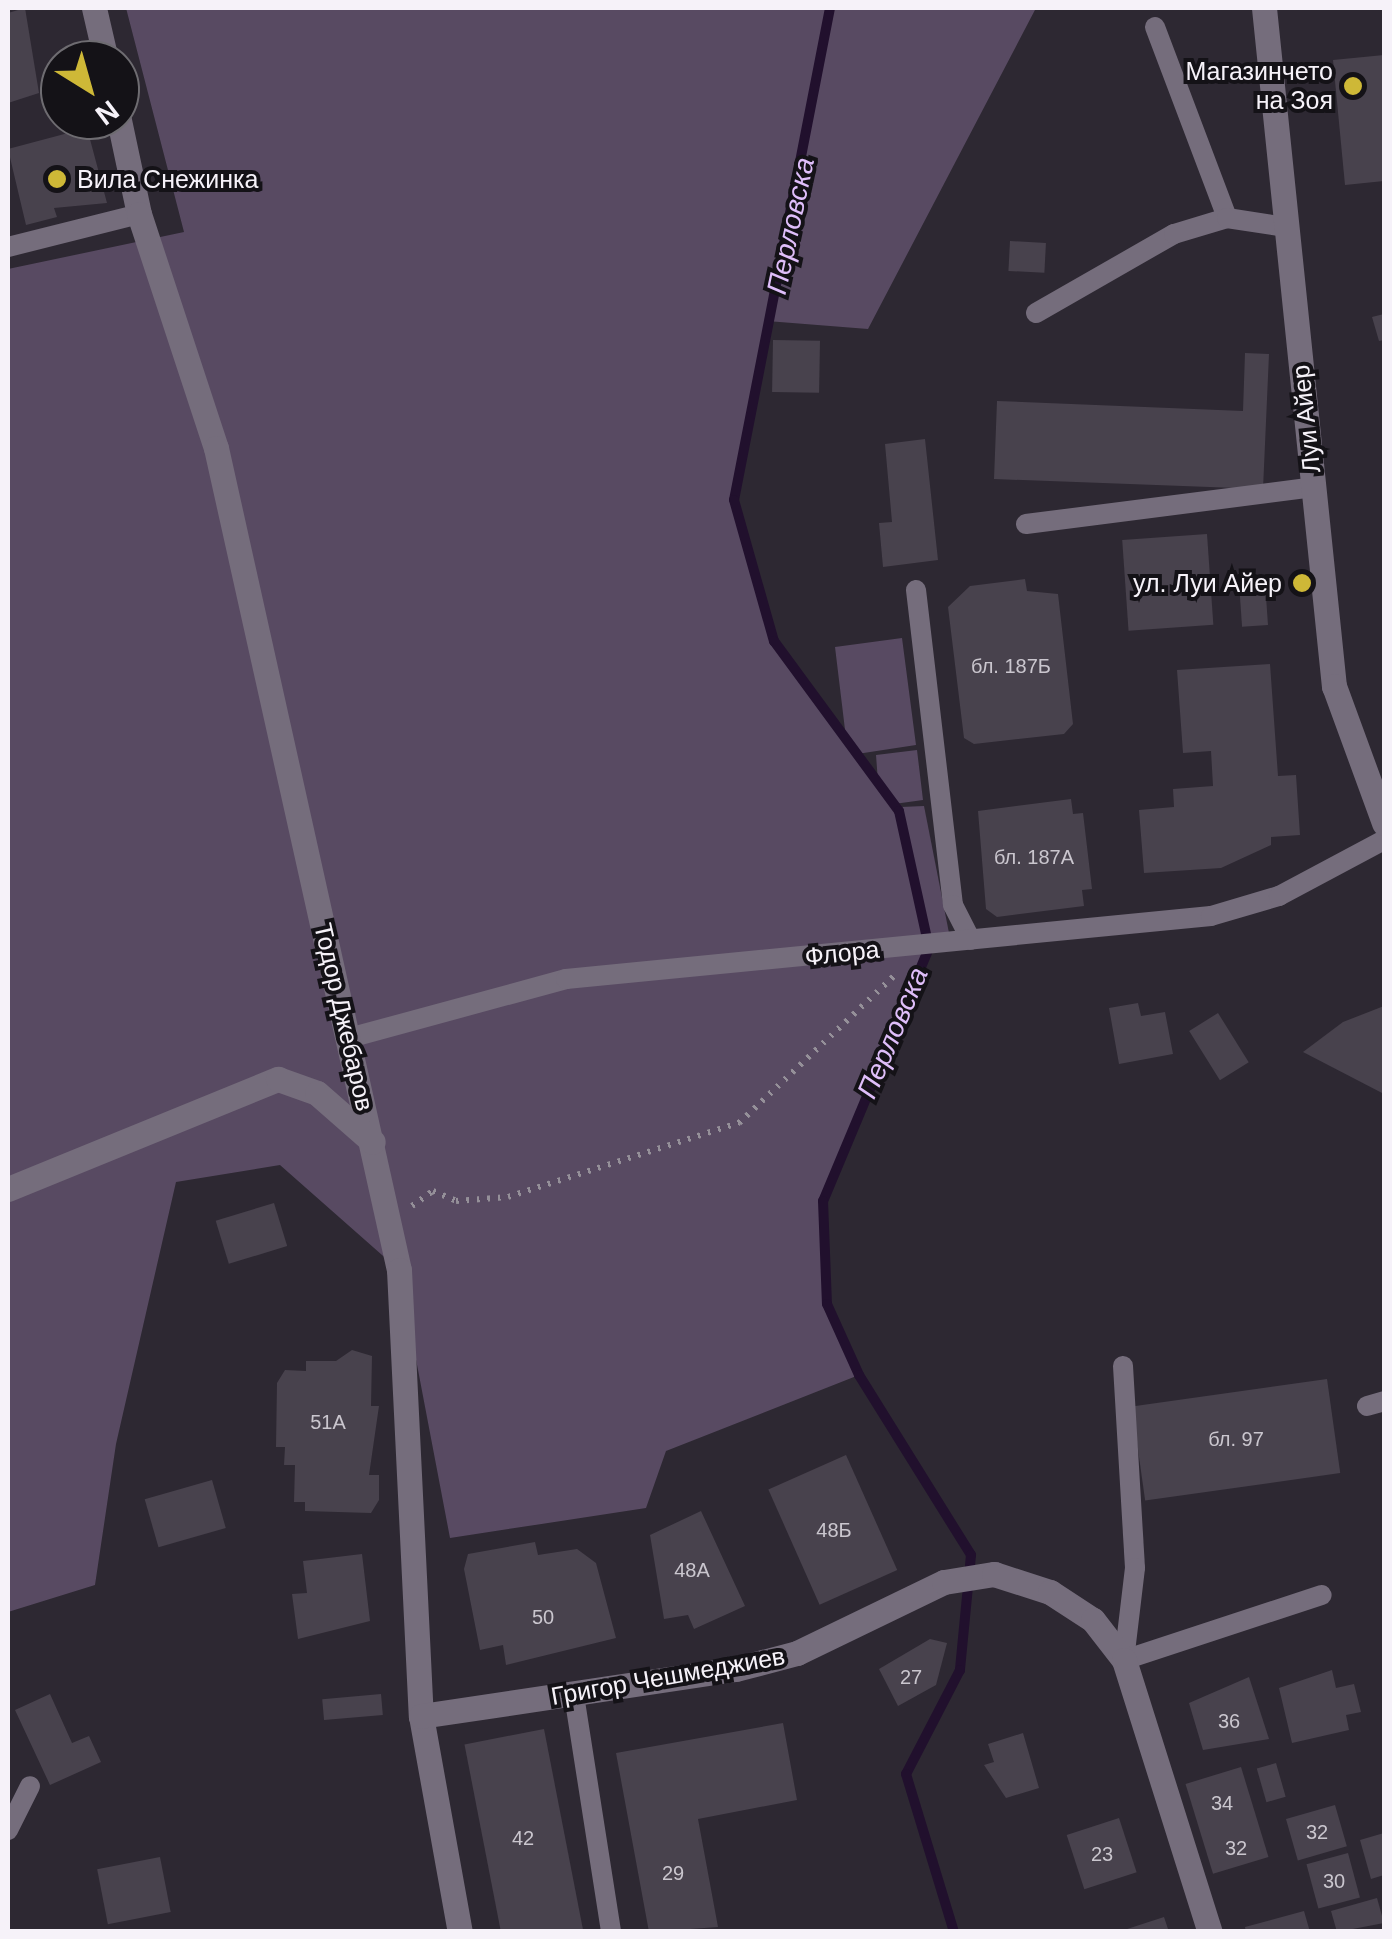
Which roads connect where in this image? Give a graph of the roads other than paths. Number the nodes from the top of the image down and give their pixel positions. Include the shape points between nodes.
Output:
1 (94, 8) edge
2 (1264, 8) edge
3 (1155, 26) dead end
4 (101, 40) edge
5 (123, 140) edge
6 (139, 214) junction
7 (1227, 218) junction
8 (1286, 227) junction
9 (8, 247) edge
10 (1036, 313) dead end
11 (1314, 487) junction
12 (1026, 524) dead end
13 (916, 590) dead end
14 (1384, 823) edge
15 (1384, 840) edge
16 (971, 940) junction
17 (349, 1038) junction
18 (373, 1142) junction
19 (8, 1189) edge
20 (1123, 1366) dead end
21 (1322, 1595) dead end
22 (1124, 1660) junction
23 (574, 1695) junction
24 (420, 1716) junction
25 (30, 1786) dead end
26 (8, 1830) edge
27 (460, 1932) edge
28 (610, 1932) edge
29 (1210, 1932) edge

1 - 4 street
2 - 8 street, Луи Айер
3 - 7 lane
5 - 6 street, Тодор Джебаров
6 - 9 lane
6 - 17 street, Тодор Джебаров via 216,448
7 - 8 lane
7 - 10 lane via 1174,234
8 - 11 street, Луи Айер
11 - 12 lane
11 - 14 street, Луи Айер via 1334,686
13 - 16 lane via 953,905
15 - 16 lane, Флора via 1239,910
16 - 17 lane, Флора via 566,979
17 - 18 street, Тодор Джебаров
18 - 19 street via 317,1093 278,1079
18 - 24 street, Тодор Джебаров via 385,1225 400,1270
20 - 22 lane via 1135,1568
21 - 22 lane
22 - 23 street, Григор Чешмеджиев via 1093,1620 1050,1592 994,1574 944,1582 797,1652
22 - 29 street, Григор Чешмеджиев
23 - 24 street, Григор Чешмеджиев
23 - 28 lane
24 - 27 street, Тодор Джебаров
25 - 26 lane

